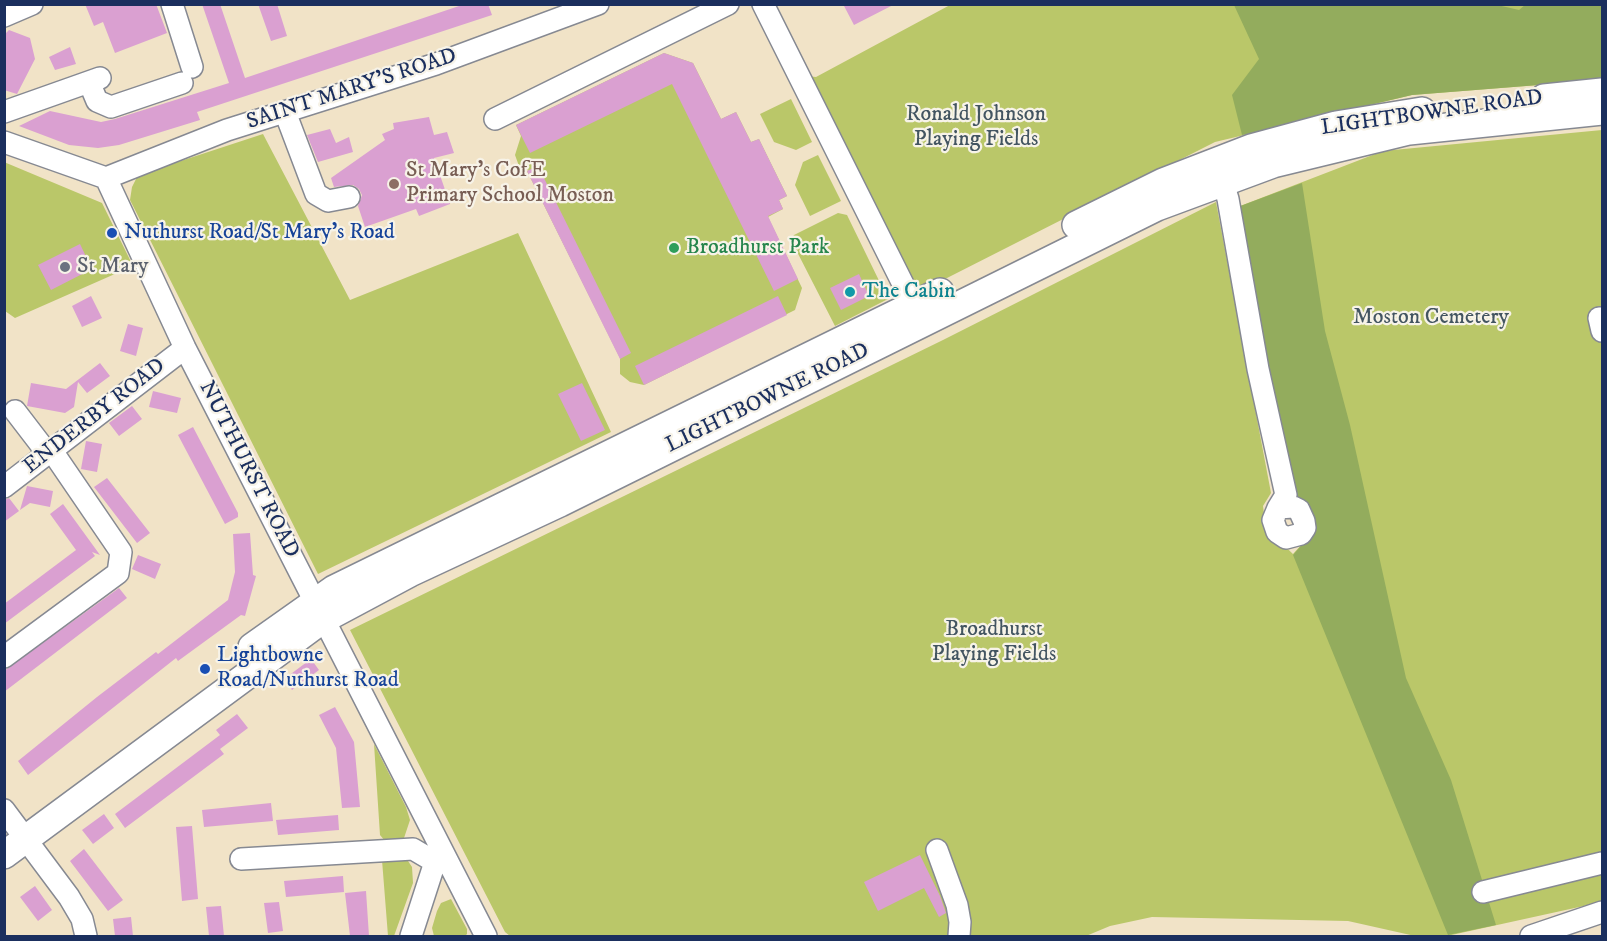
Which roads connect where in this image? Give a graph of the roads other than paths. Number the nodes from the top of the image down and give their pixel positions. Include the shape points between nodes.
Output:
1 (32, 4) edge
2 (172, 4) edge
3 (598, 4) edge
4 (728, 4) edge
5 (763, 4) edge
6 (562, 11) edge
7 (4, 16) edge
8 (1602, 92) edge
9 (1602, 111) edge
10 (4, 112) edge
11 (285, 112) junction
12 (495, 119) dead end
13 (1326, 138) junction
14 (4, 142) edge
15 (1220, 172) junction
16 (106, 178) junction
17 (349, 197) dead end
18 (918, 314) junction
19 (1602, 318) edge
20 (1602, 331) edge
21 (185, 348) junction
22 (15, 411) dead end
23 (50, 453) junction
24 (4, 487) edge
25 (1286, 503) dead end
26 (318, 611) junction
27 (4, 657) edge
28 (11, 832) edge
29 (936, 850) dead end
30 (241, 859) dead end
31 (439, 859) junction
32 (1602, 863) edge
33 (1483, 892) dead end
34 (1602, 912) edge
35 (86, 936) edge
36 (411, 936) edge
37 (486, 936) edge
38 (959, 936) edge
39 (1531, 936) edge

1 - 7 street
2 - 10 street via 187,75 111,107 97,101 95,80
3 - 6 street, SAINT MARY'S ROAD
4 - 12 street
5 - 18 street
6 - 11 street, SAINT MARY'S ROAD via 436,64
8 - 13 main road, LIGHTBOWNE ROAD via 1430,110
9 - 13 main road, LIGHTBOWNE ROAD
11 - 16 street, SAINT MARY'S ROAD via 227,130
11 - 17 street via 316,194 328,201
13 - 15 main road, LIGHTBOWNE ROAD
14 - 16 street
15 - 18 main road, LIGHTBOWNE ROAD via 1163,182
15 - 25 street
16 - 21 street, NUTHURST ROAD
18 - 26 main road, LIGHTBOWNE ROAD via 342,586
19 - 20 street
21 - 23 street, ENDERBY ROAD
21 - 26 street, NUTHURST ROAD
22 - 23 street
23 - 24 street, ENDERBY ROAD
23 - 27 street via 121,552 118,573
26 - 28 main road, LIGHTBOWNE ROAD
26 - 31 street, NUTHURST ROAD
28 - 35 street via 69,897
29 - 38 street via 957,905
30 - 31 street via 413,849
31 - 36 street
31 - 37 street, NUTHURST ROAD
32 - 33 street
34 - 39 street

